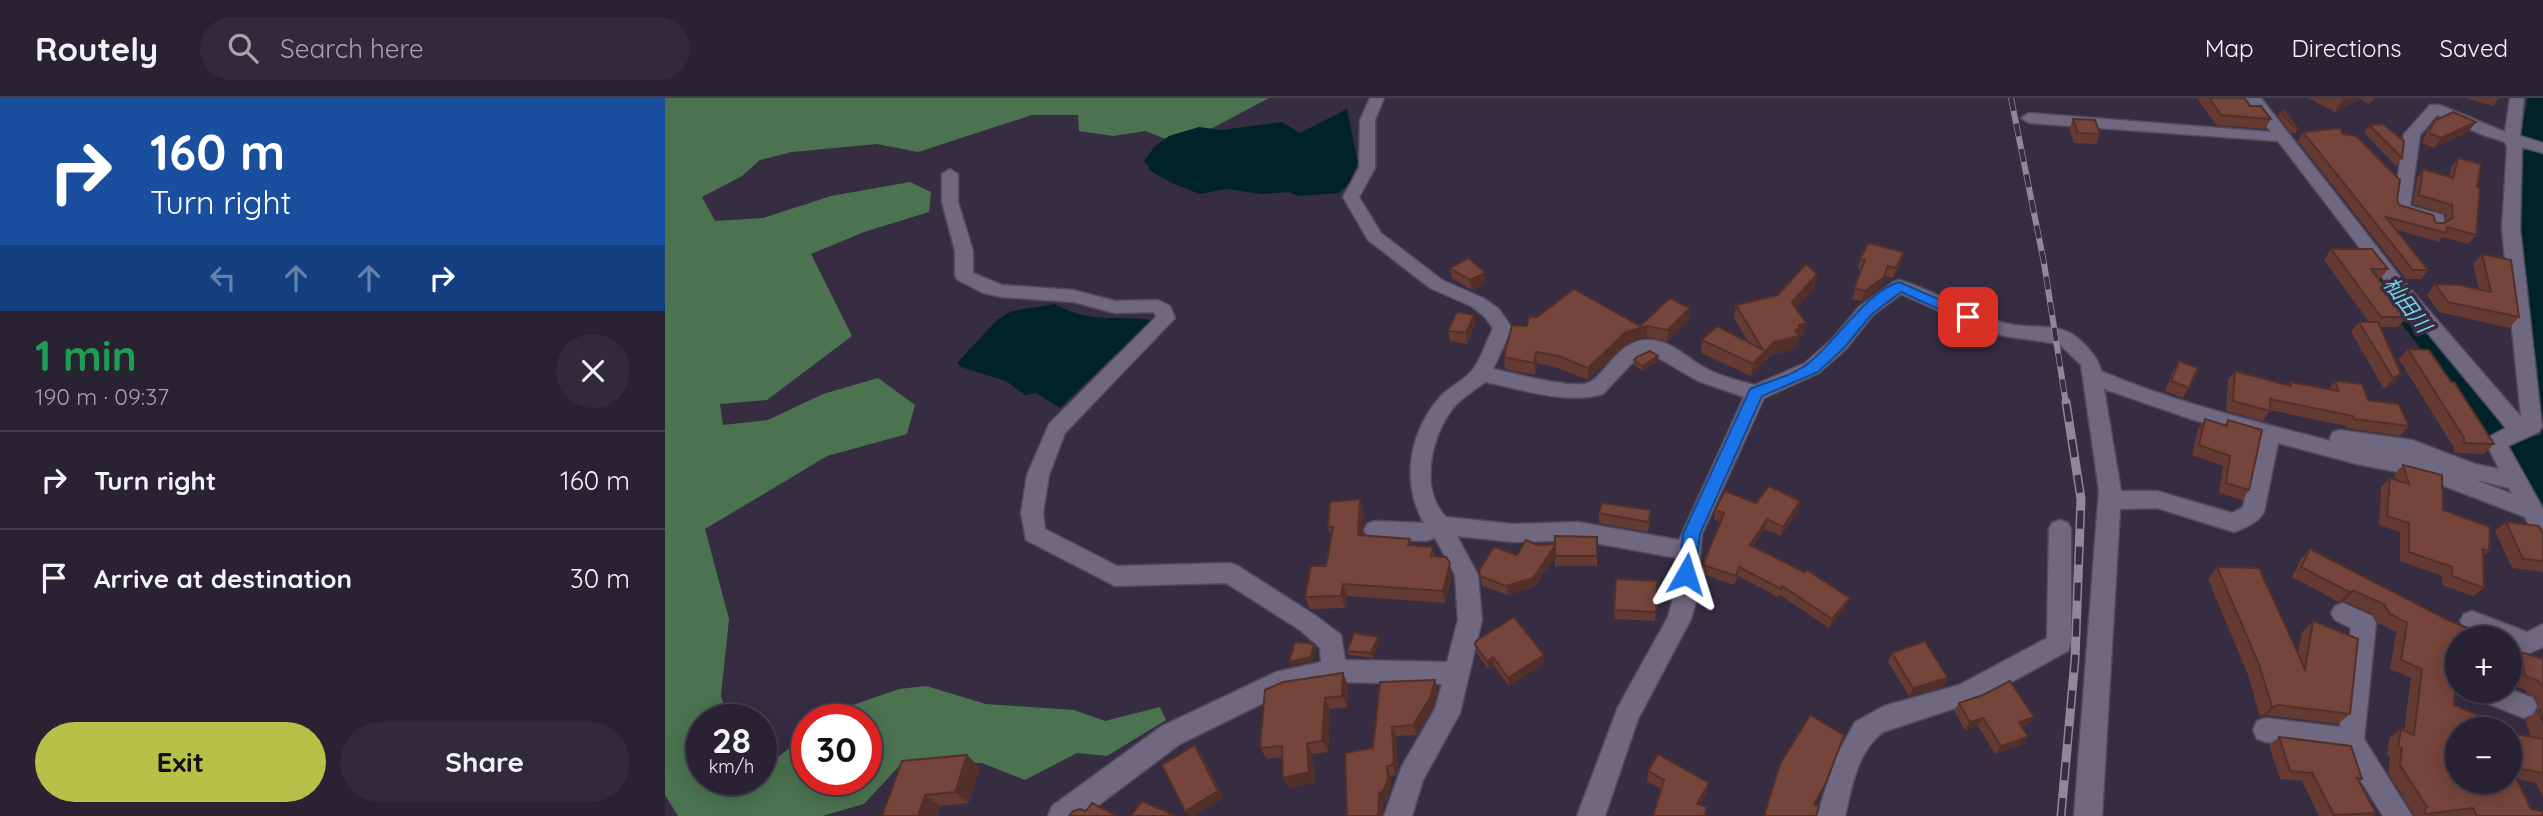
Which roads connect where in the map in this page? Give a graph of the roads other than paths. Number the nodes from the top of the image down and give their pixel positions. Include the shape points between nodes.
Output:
1 (1377, 98) edge
2 (2253, 98) edge
3 (2517, 98) edge
4 (2029, 118) dead end
5 (2281, 137) junction
6 (2517, 140) junction
7 (2543, 148) edge
8 (2388, 171) edge
9 (950, 174) dead end
10 (2405, 188) junction
11 (2436, 225) edge
12 (2090, 369) junction
13 (1481, 374) junction
14 (1756, 393) junction
15 (2520, 430) junction
16 (2269, 434) junction
17 (2517, 482) junction
18 (2110, 502) junction
19 (2533, 511) junction
20 (1440, 525) junction
21 (2060, 529) dead end
22 (1375, 530) dead end
23 (2543, 531) edge
24 (1688, 551) junction
25 (2343, 613) dead end
26 (2472, 621) dead end
27 (2481, 626) edge
28 (2543, 635) edge
29 (2522, 641) edge
30 (1335, 671) junction
31 (1458, 673) junction
32 (2517, 703) edge
33 (2524, 706) dead end
34 (2266, 730) dead end
35 (2351, 741) junction
36 (1062, 816) edge
37 (1398, 816) edge
38 (1591, 816) edge
39 (1831, 816) edge
40 (2088, 816) edge
41 (2398, 816) edge

1 - 13 street via 1365,121 1369,159 1351,197 1374,236 1395,254 1436,284 1492,313 1503,328
2 - 5 street
3 - 6 street
4 - 5 street
5 - 15 street
6 - 7 street
6 - 10 street via 2435,108 2412,134
6 - 15 street via 2511,229 2532,427
8 - 10 street
9 - 30 street via 950,201 964,251 964,276 973,284 1012,293 1077,296 1116,307 1158,306 1166,318 1056,429 1038,475 1034,534 1115,576 1230,573 1332,643
10 - 11 street via 2401,209 2437,219
12 - 14 street via 2066,339 2011,331 1899,286 1867,311 1812,368
12 - 16 street via 2133,393
12 - 17 street via 2224,413 2362,443 2411,448
12 - 18 street
13 - 14 street via 1574,392 1595,389 1637,348 1649,345 1700,374
13 - 20 street via 1448,401 1427,433 1422,489 1431,516
14 - 24 street via 1691,534
15 - 17 street via 2496,443
16 - 18 street via 2253,512 2234,523 2148,496
16 - 19 street via 2421,468
17 - 19 street
18 - 40 street
19 - 23 street
20 - 22 street via 1426,532
20 - 24 street via 1513,533 1578,531
20 - 31 street via 1466,575 1470,620
21 - 39 street via 2059,643 1953,700 1895,714 1863,732 1843,771
24 - 38 street via 1679,619 1627,715
25 - 35 street via 2364,623
26 - 27 street
28 - 29 street
30 - 31 street
30 - 36 street via 1285,680 1171,735
31 - 37 street via 1447,713 1411,775
32 - 33 street
34 - 35 street
35 - 41 street

